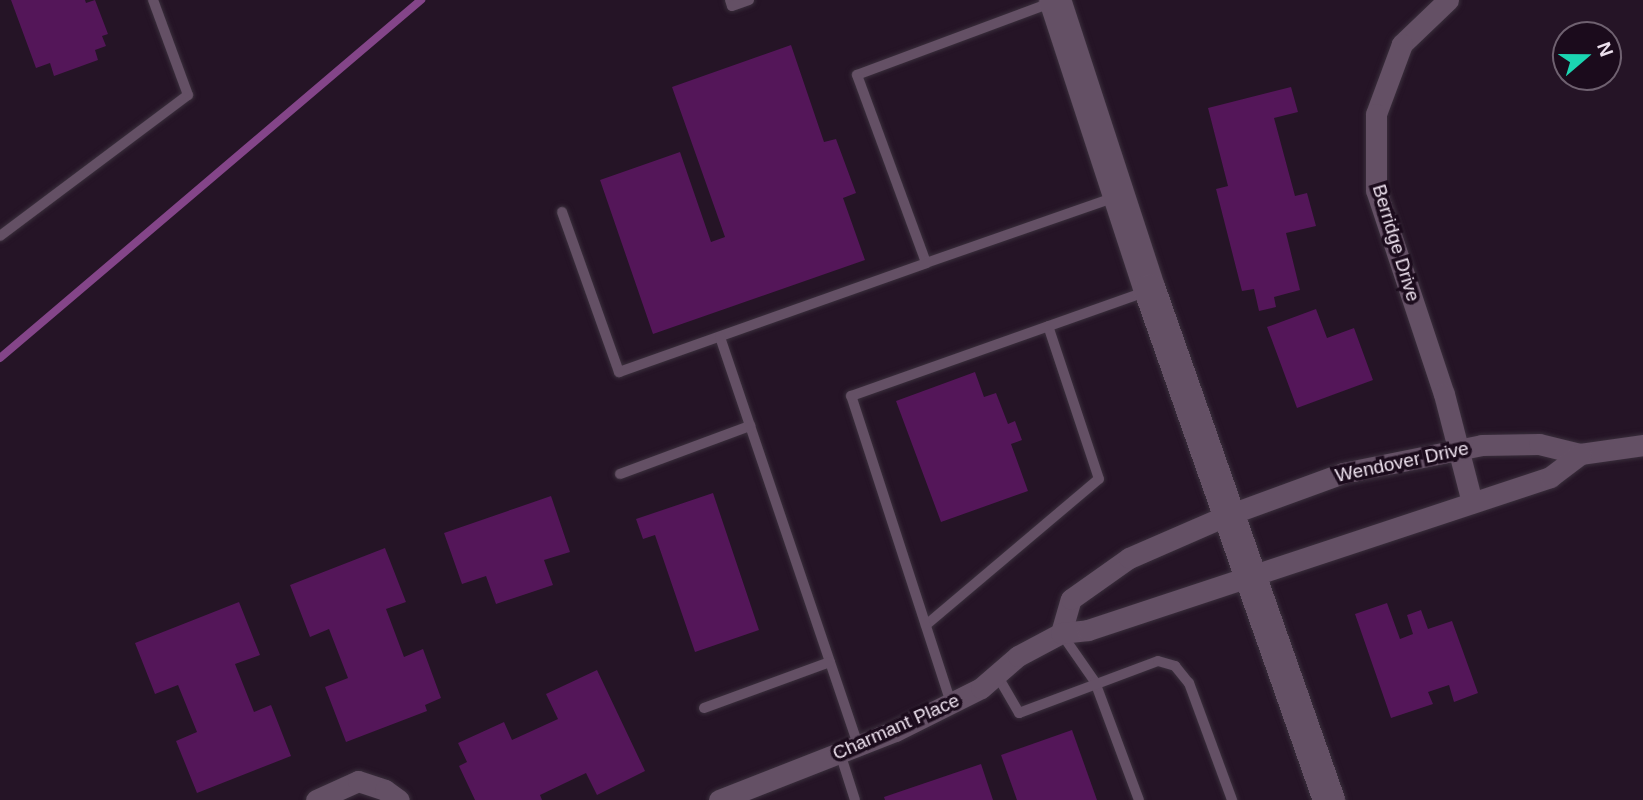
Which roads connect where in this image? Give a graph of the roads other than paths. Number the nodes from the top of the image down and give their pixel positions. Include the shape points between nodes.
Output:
1 (153, 0) edge
2 (730, 0) edge
3 (749, 0) edge
4 (1448, 0) edge
5 (1055, 1) edge
6 (1120, 196) junction
7 (562, 212) dead end
8 (0, 236) edge
9 (926, 263) junction
10 (1150, 290) junction
11 (1048, 326) junction
12 (720, 337) junction
13 (750, 426) junction
14 (1643, 445) edge
15 (1458, 448) junction
16 (1580, 454) junction
17 (620, 474) dead end
18 (1472, 502) junction
19 (1228, 515) junction
20 (1250, 578) junction
21 (926, 625) junction
22 (1061, 633) junction
23 (830, 662) junction
24 (997, 675) junction
25 (1095, 682) junction
26 (951, 703) junction
27 (704, 708) dead end
28 (849, 749) junction
29 (316, 800) edge
30 (399, 800) edge
31 (719, 800) edge
32 (855, 800) edge
33 (1139, 800) edge
34 (1232, 800) edge
35 (1329, 800) edge

1 - 8 lane via 188,95
2 - 3 lane via 732,5
4 - 15 street, Berridge Drive via 1402,44 1376,114 1376,190
5 - 6 main road
5 - 9 lane via 857,75
6 - 9 lane
6 - 10 main road
7 - 12 lane via 619,372
9 - 12 lane
10 - 11 lane
10 - 19 main road
11 - 21 lane via 1099,480
11 - 21 lane via 851,396
12 - 13 lane
13 - 17 lane
13 - 23 lane
14 - 16 street, Wendover Drive
15 - 16 street, Wendover Drive via 1539,444
15 - 18 street, Berridge Drive
15 - 19 street, Wendover Drive via 1343,473
16 - 18 street, Wendover Drive via 1550,477
18 - 20 street, Wendover Drive
19 - 20 main road
19 - 22 street via 1159,543 1097,578 1071,599
20 - 22 street, Charmant Place via 1088,630
20 - 35 main road
21 - 26 lane
22 - 24 street, Charmant Place via 1018,656
22 - 25 lane
23 - 27 lane
23 - 28 lane
24 - 25 lane via 1019,713
24 - 26 street, Charmant Place
25 - 33 lane
25 - 34 lane via 1158,661 1175,666 1189,683
26 - 28 street, Charmant Place
28 - 31 street, Charmant Place
28 - 32 lane
29 - 30 street via 358,780

